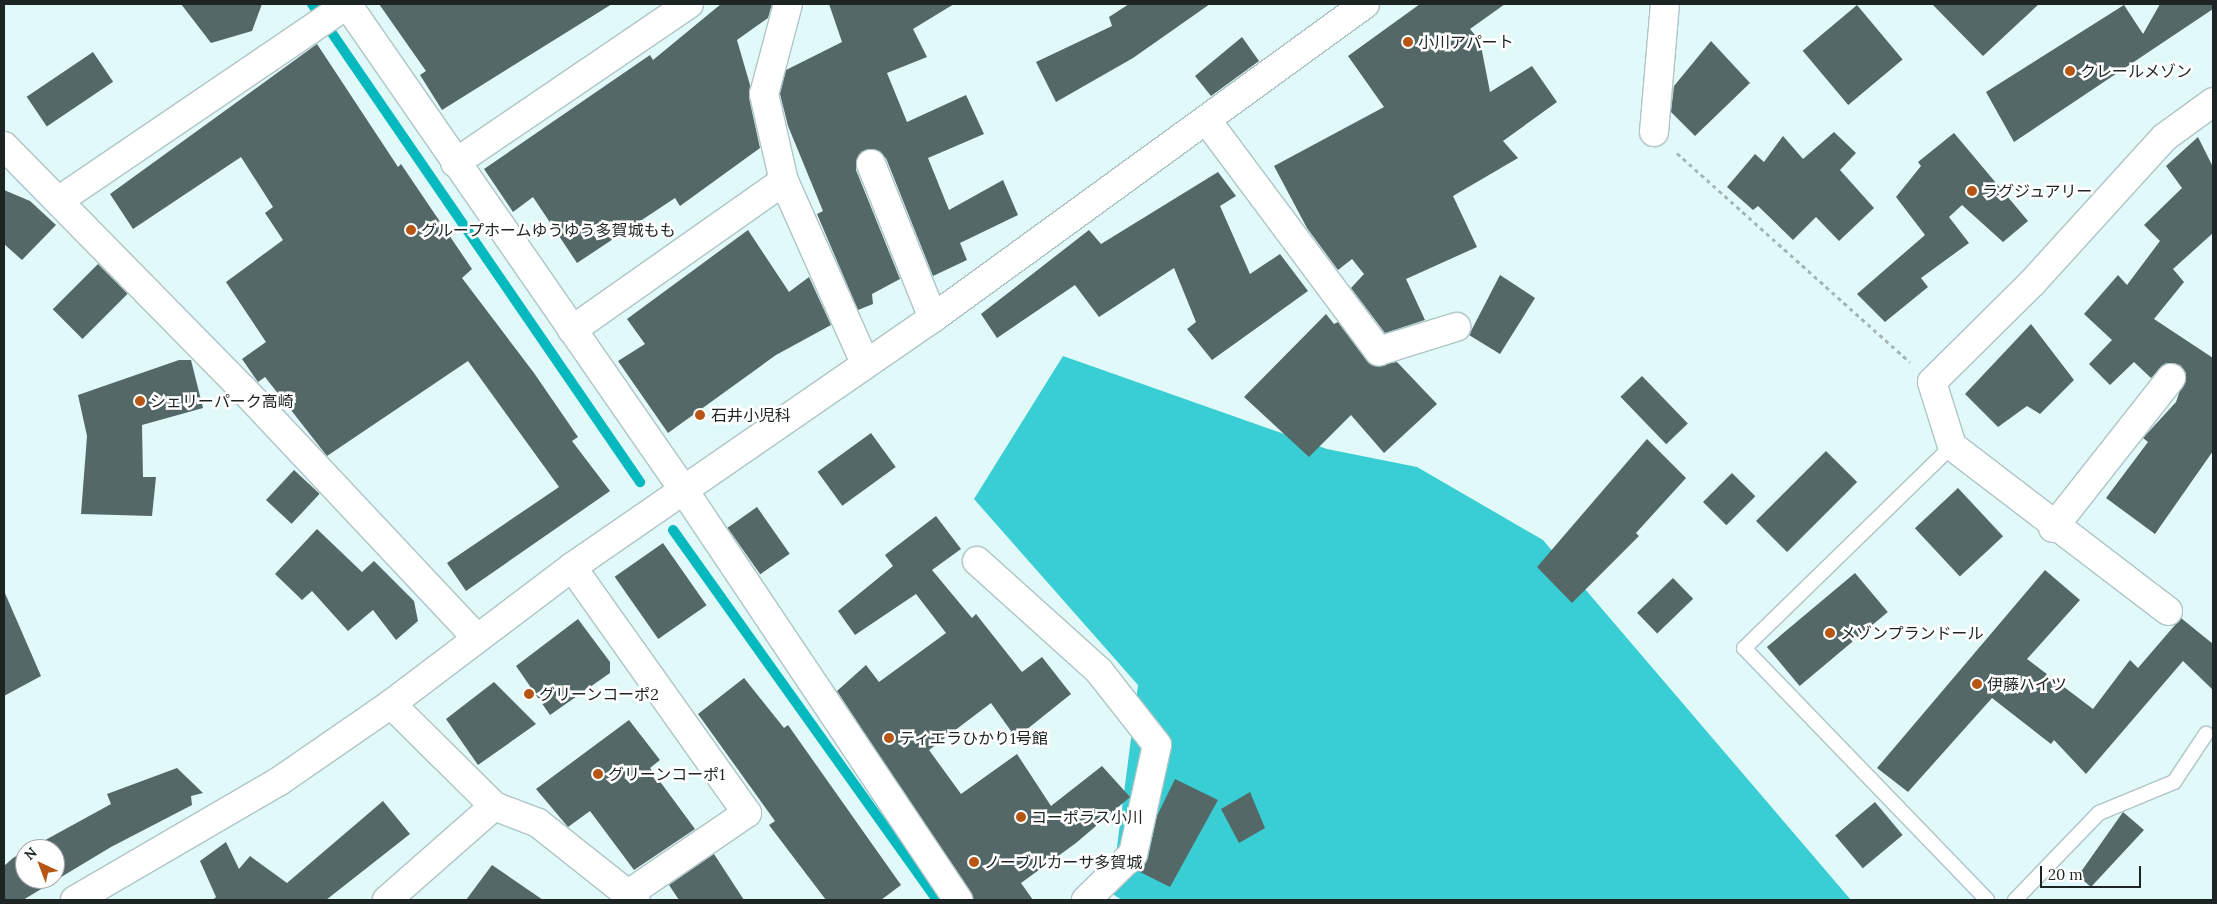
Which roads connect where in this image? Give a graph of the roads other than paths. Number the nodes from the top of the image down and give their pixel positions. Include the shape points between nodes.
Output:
1 (689, 4) edge
2 (788, 4) edge
3 (1365, 4) edge
4 (1665, 4) edge
5 (2213, 102) edge
6 (1208, 122) junction
7 (1654, 132) road end
8 (4, 146) edge
9 (456, 163) junction
10 (871, 164) dead end
11 (784, 181) junction
12 (61, 199) junction
13 (933, 318) junction
14 (1456, 327) dead end
15 (572, 330) junction
16 (865, 363) junction
17 (2171, 378) dead end
18 (1952, 446) junction
19 (683, 489) junction
20 (2053, 528) junction
21 (977, 561) dead end
22 (572, 567) junction
23 (2168, 611) dead end
24 (477, 638) junction
25 (391, 704) junction
26 (2206, 734) dead end
27 (494, 806) junction
28 (631, 898) edge
29 (76, 900) edge
30 (388, 900) edge
31 (958, 900) edge
32 (1086, 900) edge
33 (1987, 900) edge
34 (2016, 900) edge

1 - 9 street
2 - 11 street via 764,94
3 - 6 street
4 - 7 street
5 - 18 street via 2164,137 2032,283 1932,382
6 - 13 street
6 - 14 street via 1379,351
8 - 12 street
9 - 12 street via 348,4
9 - 15 street
10 - 13 street
11 - 15 street
11 - 16 street
12 - 24 street
13 - 16 street
15 - 19 street
16 - 19 street
17 - 20 street
18 - 20 street
18 - 33 lane via 1744,648
19 - 22 street
19 - 31 street
20 - 23 street
21 - 32 street via 1099,670 1157,744 1133,854
22 - 24 street
22 - 28 street via 747,813
24 - 25 street
25 - 27 street
25 - 29 street via 278,782
26 - 34 lane via 2174,782 2099,814
27 - 28 street via 538,823
27 - 30 street

